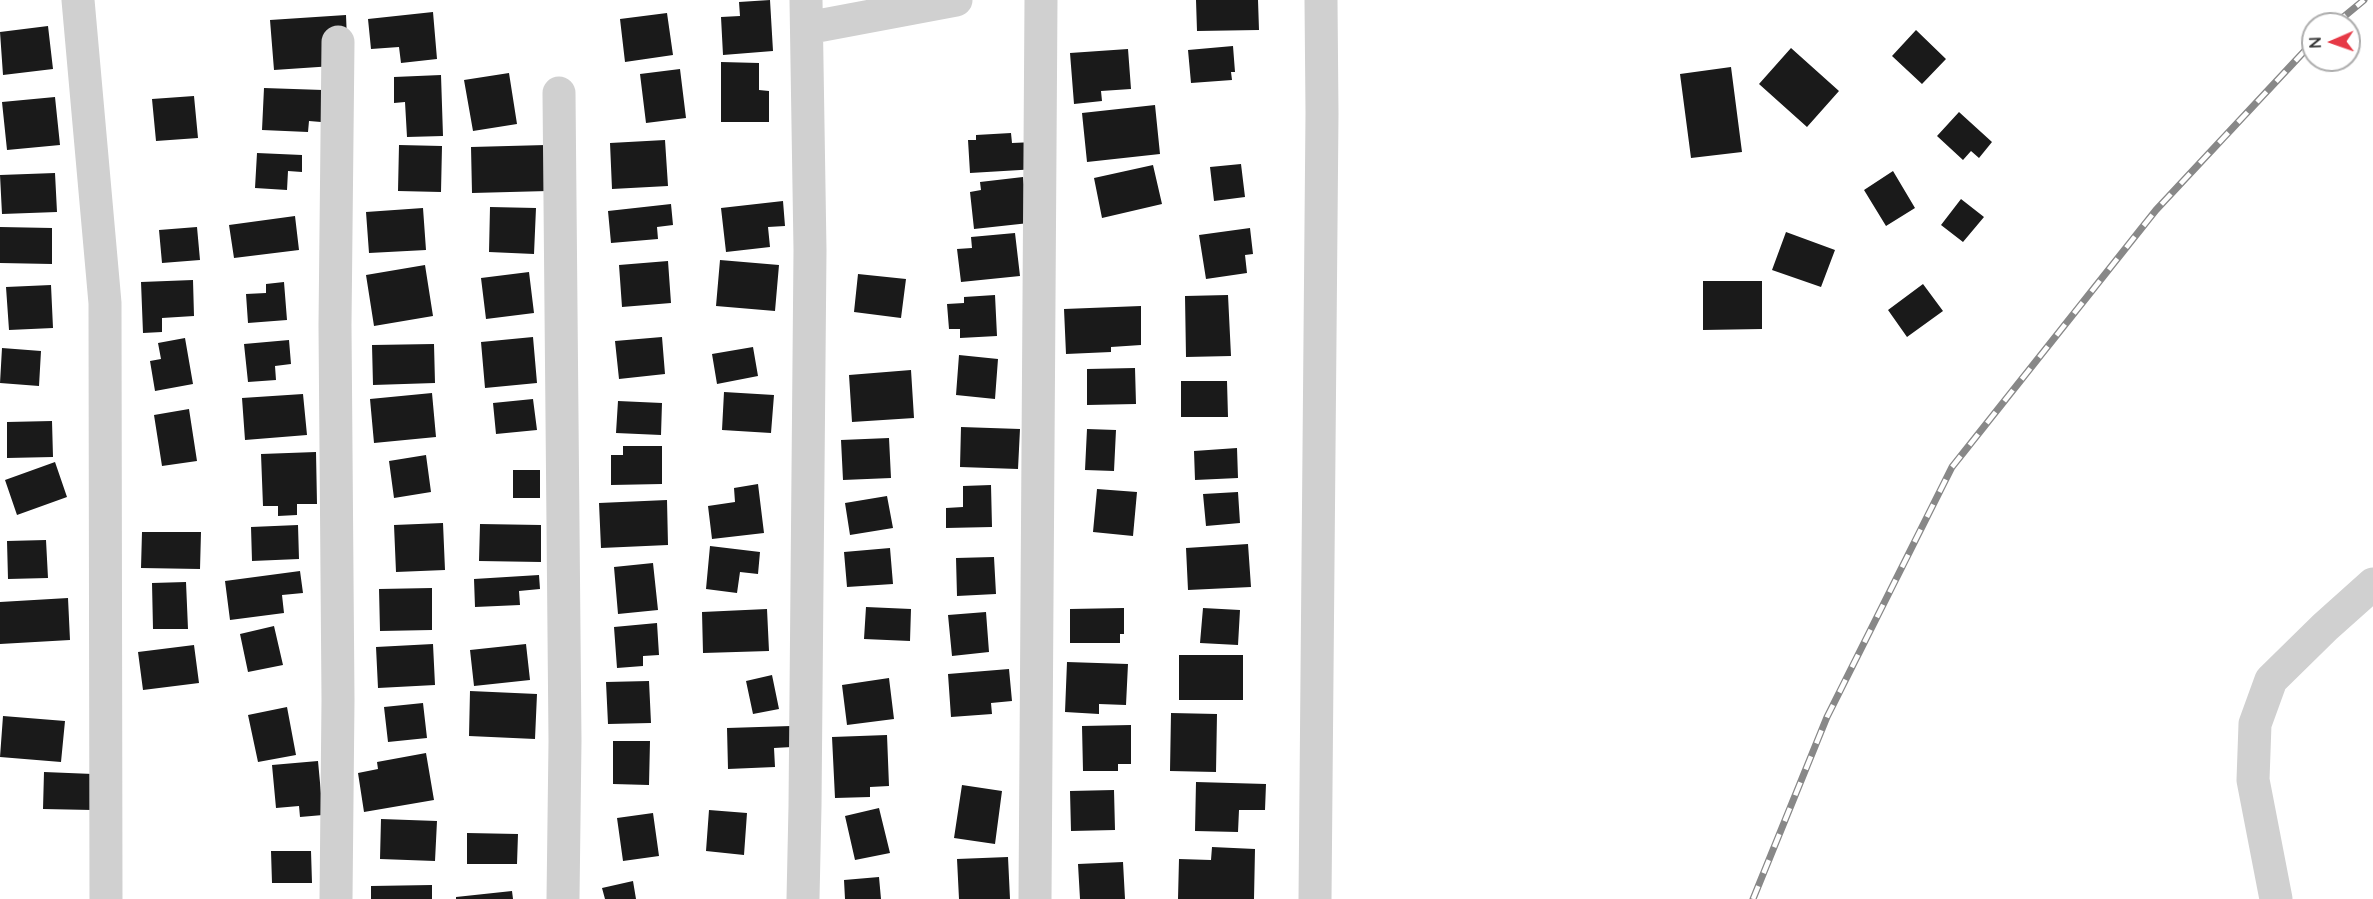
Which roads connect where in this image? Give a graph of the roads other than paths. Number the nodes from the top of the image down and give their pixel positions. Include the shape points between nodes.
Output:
1 (78, 0) edge
2 (956, 0) edge
3 (1041, 0) edge
4 (1321, 0) edge
5 (807, 14) edge
6 (338, 42) dead end
7 (559, 93) dead end
8 (2373, 584) edge
9 (106, 899) edge
10 (336, 899) edge
11 (563, 899) edge
12 (802, 899) edge
13 (1035, 899) edge
14 (1315, 899) edge
15 (2276, 899) edge

1 - 9 street via 105,303
2 - 5 street
3 - 13 street
4 - 14 street
5 - 12 street via 810,250
6 - 10 street
7 - 11 street
8 - 15 street via 2271,680 2255,724 2253,780

